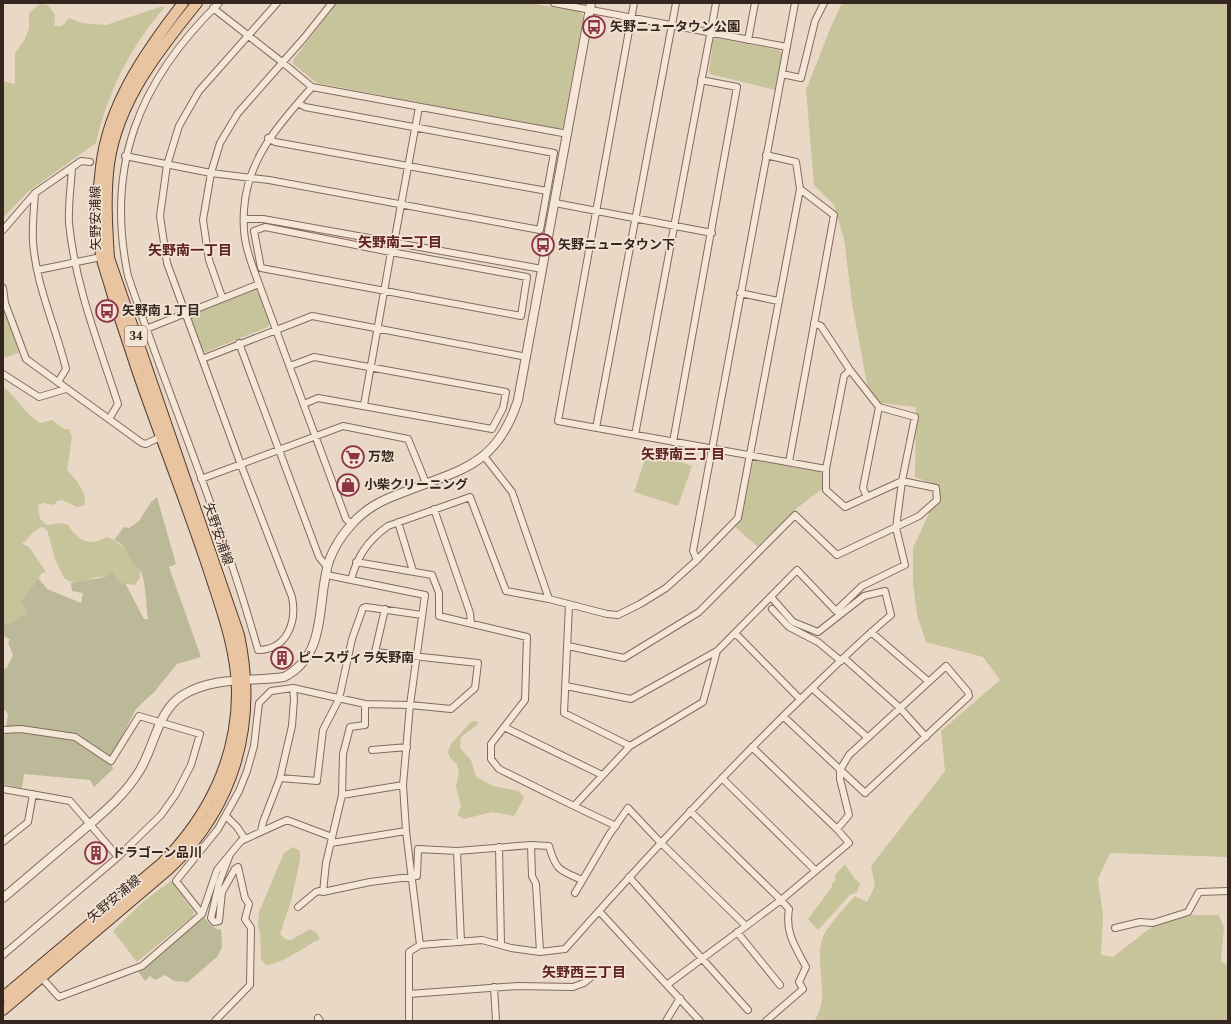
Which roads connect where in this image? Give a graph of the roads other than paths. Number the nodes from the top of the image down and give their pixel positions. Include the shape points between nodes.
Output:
1 (184, 3) edge
2 (197, 3) edge
3 (219, 3) edge
4 (277, 3) edge
5 (332, 3) edge
6 (554, 3) edge
7 (634, 3) edge
8 (676, 3) edge
9 (716, 3) edge
10 (755, 3) edge
11 (795, 3) edge
12 (824, 3) edge
13 (591, 6) edge
14 (213, 8) junction
15 (631, 18) junction
16 (672, 26) junction
17 (711, 33) junction
18 (247, 36) junction
19 (748, 40) junction
20 (787, 47) junction
21 (282, 62) junction
22 (782, 74) junction
23 (701, 80) junction
24 (312, 88) junction
25 (298, 103) junction
26 (419, 108) junction
27 (415, 128) junction
28 (568, 134) junction
29 (268, 138) junction
30 (766, 155) junction
31 (125, 156) junction
32 (90, 162) dead end
33 (167, 165) junction
34 (408, 166) junction
35 (72, 168) junction
36 (211, 173) junction
37 (248, 179) junction
38 (800, 189) junction
39 (547, 191) junction
40 (35, 193) junction
41 (555, 204) junction
42 (401, 205) junction
43 (597, 211) junction
44 (244, 219) junction
45 (636, 219) junction
46 (674, 226) junction
47 (3, 230) edge
48 (712, 232) junction
49 (394, 243) junction
50 (391, 252) junction
51 (101, 257) junction
52 (74, 262) junction
53 (542, 269) junction
54 (38, 270) junction
55 (259, 284) junction
56 (3, 288) edge
57 (385, 290) junction
58 (740, 293) junction
59 (222, 298) junction
60 (778, 301) junction
61 (185, 312) junction
62 (814, 323) junction
63 (146, 329) junction
64 (377, 329) junction
65 (276, 330) junction
66 (239, 344) junction
67 (527, 357) junction
68 (202, 359) junction
69 (290, 366) junction
70 (370, 368) junction
71 (850, 370) junction
72 (3, 374) edge
73 (58, 382) junction
74 (66, 389) junction
75 (304, 404) junction
76 (364, 405) junction
77 (878, 407) junction
78 (109, 419) junction
79 (596, 428) junction
80 (635, 435) junction
81 (316, 436) junction
82 (160, 437) junction
83 (673, 442) junction
84 (711, 449) junction
85 (279, 450) junction
86 (484, 456) junction
87 (750, 456) junction
88 (789, 462) junction
89 (241, 465) junction
90 (826, 469) junction
91 (201, 480) junction
92 (902, 481) junction
93 (426, 483) junction
94 (867, 497) junction
95 (434, 509) junction
96 (398, 522) junction
97 (352, 524) junction
98 (896, 528) junction
99 (697, 560) junction
100 (356, 562) junction
101 (327, 571) junction
102 (413, 571) junction
103 (351, 580) junction
104 (771, 597) junction
105 (549, 599) junction
106 (569, 605) junction
107 (385, 609) junction
108 (772, 609) dead end
109 (422, 615) junction
110 (471, 623) junction
111 (871, 632) junction
112 (735, 633) junction
113 (568, 646) junction
114 (717, 651) junction
115 (418, 658) junction
116 (842, 659) junction
117 (241, 680) junction
118 (928, 681) junction
119 (566, 686) junction
120 (293, 688) junction
121 (812, 688) junction
122 (339, 699) junction
123 (800, 699) junction
124 (366, 704) junction
125 (410, 705) junction
126 (899, 707) junction
127 (783, 716) junction
128 (160, 723) junction
129 (504, 728) junction
130 (3, 730) edge
131 (867, 737) junction
132 (926, 737) junction
133 (630, 746) junction
134 (407, 747) junction
135 (752, 747) junction
136 (372, 750) dead end
137 (840, 770) junction
138 (602, 775) junction
139 (280, 778) junction
140 (722, 778) junction
141 (403, 785) junction
142 (3, 789) edge
143 (33, 794) junction
144 (342, 795) junction
145 (574, 806) junction
146 (690, 811) junction
147 (226, 817) junction
148 (90, 824) junction
149 (616, 826) junction
150 (837, 828) junction
151 (261, 831) junction
152 (406, 831) junction
153 (245, 839) junction
154 (331, 840) junction
155 (3, 842) edge
156 (660, 842) junction
157 (530, 845) junction
158 (499, 848) junction
159 (457, 851) junction
160 (230, 854) junction
161 (118, 857) junction
162 (816, 871) junction
163 (412, 877) junction
164 (629, 877) junction
165 (582, 880) junction
166 (324, 890) junction
167 (1228, 891) edge
168 (575, 893) dead end
169 (3, 898) edge
170 (781, 900) junction
171 (298, 907) dead end
172 (599, 910) junction
173 (202, 914) junction
174 (746, 926) junction
175 (1115, 928) dead end
176 (737, 932) junction
177 (461, 942) junction
178 (501, 944) junction
179 (420, 945) junction
180 (540, 952) junction
181 (3, 955) edge
182 (702, 958) junction
183 (38, 973) junction
184 (590, 978) dead end
185 (668, 984) junction
186 (780, 985) dead end
187 (494, 987) junction
188 (409, 994) junction
189 (3, 997) edge
190 (680, 998) junction
191 (3, 1010) edge
192 (748, 1010) dead end
193 (215, 1021) edge
194 (409, 1021) edge
195 (496, 1021) edge
196 (666, 1021) edge
197 (700, 1021) edge
198 (766, 1021) edge

1 - 51 main road, 矢野安浦線 / 34 via 156,38 130,79 112,120 101,164 97,210
2 - 117 main road, 矢野安浦線 / 34 via 137,84 119,125 109,163 106,212 109,258 239,635
3 - 14 street
4 - 18 street
5 - 21 street
6 - 13 street
7 - 15 street
8 - 16 street
9 - 17 street
10 - 19 street
11 - 20 street
12 - 22 street via 815,21 801,78
13 - 15 street
13 - 28 street
14 - 18 street
14 - 31 street via 200,20 151,89
15 - 16 street
15 - 43 street
16 - 17 street
16 - 45 street
17 - 19 street
17 - 23 street
18 - 21 street
18 - 33 street via 199,91 179,126
19 - 20 street
20 - 22 street
21 - 24 street
21 - 36 street via 238,113 220,143
22 - 30 street
23 - 46 street
23 - 48 street via 737,87
24 - 25 street
24 - 26 street
25 - 27 street via 305,107
25 - 29 street
26 - 27 street
26 - 28 street
27 - 34 street
27 - 39 street via 554,153
28 - 41 street
29 - 34 street via 275,142
29 - 37 street
30 - 38 street via 796,162
30 - 58 street
31 - 33 street
31 - 63 street via 120,218 122,249 128,276
32 - 35 street via 81,161
33 - 36 street
33 - 61 street via 160,216 166,263
34 - 39 street
34 - 42 street
35 - 40 street
35 - 52 street via 69,221
36 - 37 street
36 - 59 street via 203,220 209,260
37 - 42 street via 270,180
37 - 44 street
38 - 60 street
38 - 62 street via 834,215
39 - 42 street via 540,230
40 - 47 street
40 - 54 street via 33,242
41 - 43 street
41 - 53 street
42 - 49 street
43 - 45 street
43 - 79 street via 558,421
44 - 49 street via 263,219
44 - 55 street via 247,252
45 - 46 street
45 - 79 street
46 - 48 street
46 - 80 street
48 - 83 street
49 - 53 street
50 - 57 street
50 - 57 street via 265,227 254,231 261,268
50 - 57 street via 527,277 521,316
51 - 52 street
51 - 82 main road, 矢野安浦線 / 34
52 - 54 street
52 - 78 street via 118,404
53 - 67 street
54 - 73 street via 66,369
55 - 59 street
55 - 65 street
56 - 73 street via 5,303 26,359
57 - 64 street
58 - 60 street
58 - 84 street
59 - 61 street
60 - 87 street
61 - 63 street
61 - 68 street
62 - 71 street via 821,326
62 - 88 street
63 - 91 street
64 - 65 street via 312,316
64 - 67 street
64 - 70 street
65 - 66 street
65 - 69 street
66 - 68 street
66 - 85 street
67 - 86 street via 513,417 504,433
68 - 89 street
69 - 70 street via 314,357
69 - 75 street
70 - 76 street
70 - 76 street via 506,392 503,408 492,429
71 - 77 street
71 - 90 street via 844,376
72 - 74 street via 39,397
73 - 74 street
74 - 78 street
75 - 76 street via 318,398
75 - 81 street
77 - 92 street via 915,416
77 - 94 street via 863,488
78 - 82 street via 142,443 146,444
79 - 80 street
80 - 83 street
81 - 85 street
81 - 93 street via 343,426 408,439
81 - 97 street via 346,519
82 - 117 main road, 矢野安浦線 / 34 via 215,589
83 - 84 street
84 - 87 street
84 - 99 street via 693,551
85 - 89 street
85 - 101 street via 319,557
86 - 93 street via 466,468
86 - 105 street via 512,492
87 - 88 street
87 - 99 street via 738,518
88 - 90 street
89 - 91 street
89 - 91 street via 292,597 292,619 288,635 275,647 258,650
90 - 94 street via 826,490 845,507
92 - 94 street
92 - 98 street
92 - 98 street via 936,488 937,500 919,516
93 - 97 street via 376,503
95 - 96 street
95 - 105 street via 470,497 506,591
95 - 110 street via 470,613
96 - 100 street via 379,532
96 - 102 street
97 - 101 street via 341,538
98 - 104 street via 905,564 862,586 836,611 797,570
98 - 113 street via 837,555 795,515 699,612 624,658
99 - 106 street via 666,588 618,615
100 - 102 street
100 - 103 street
101 - 103 street
101 - 117 street via 317,635 309,656 284,677
102 - 110 street via 432,575 439,593 439,616
103 - 109 street via 425,595
104 - 111 street via 793,622 818,632 864,596 885,591 891,616
104 - 112 street
105 - 106 street
106 - 113 street
107 - 109 street
107 - 115 street via 375,652
107 - 122 street via 366,606 363,608 352,639
108 - 116 street via 790,627
109 - 115 street
110 - 129 street via 527,637 525,700
111 - 116 street
111 - 118 street
112 - 114 street
112 - 123 street
113 - 119 street
114 - 119 street via 631,699
114 - 133 street via 702,702
115 - 125 street
115 - 125 street via 478,663 475,688 451,709
116 - 121 street
116 - 126 street
117 - 128 street via 205,685 182,695 170,706
117 - 183 main road, 矢野安浦線 / 34 via 244,725 238,755 223,797 208,824 190,848 169,869
118 - 126 street
118 - 132 street via 946,666 969,696
119 - 133 street via 564,713
120 - 122 street
120 - 139 street via 292,726
120 - 147 street via 271,691 259,703 257,728 247,771
121 - 123 street
121 - 131 street
122 - 124 street
122 - 139 street via 323,730 317,781
123 - 127 street
124 - 125 street
124 - 144 street via 365,725 350,727 348,734 343,754
125 - 134 street
126 - 131 street
126 - 132 street
127 - 135 street
127 - 137 street
128 - 130 street via 137,717 111,761 75,737 21,729
128 - 148 street via 147,758 136,777 116,801
128 - 161 street via 200,734 191,765 176,794 161,815
129 - 138 street
129 - 145 street via 491,744 491,759 499,769
131 - 137 street via 849,755
132 - 137 street via 865,793
133 - 138 street
134 - 136 street
134 - 141 street
135 - 140 street
135 - 150 street
137 - 150 street via 849,814
138 - 145 street
139 - 151 street
140 - 146 street
140 - 162 street
141 - 144 street
141 - 152 street
142 - 143 street
143 - 148 street via 70,801
143 - 155 street via 28,822
144 - 154 street
145 - 149 street
146 - 156 street
146 - 170 street
147 - 153 street
147 - 173 street via 204,849 176,881
148 - 161 street
148 - 169 street
149 - 156 street via 628,808
149 - 165 street
150 - 162 street via 849,843
151 - 153 street
151 - 154 street via 287,820
152 - 154 street
152 - 163 street
153 - 160 street
154 - 166 street
156 - 164 street
156 - 174 street
157 - 158 street
157 - 165 street via 549,846 554,863 561,870
157 - 180 street via 532,876 536,884
158 - 159 street
158 - 178 street
159 - 163 street via 418,850 417,876
159 - 177 street
160 - 173 street via 217,870
160 - 193 street via 219,883 211,918 214,922 219,921 222,892 238,867 245,898 249,904 245,920 251,928 250,985
161 - 181 street
162 - 170 street
163 - 166 street
163 - 179 street
164 - 172 street
164 - 182 street
165 - 168 street
166 - 171 street via 316,892
167 - 175 street via 1199,892 1188,912 1153,923 1140,922
170 - 174 street
170 - 198 street via 788,909 789,935 806,967 799,982 803,989
172 - 180 street via 565,949
172 - 185 street
173 - 183 street via 142,966 59,997
174 - 176 street
176 - 182 street
176 - 186 street
177 - 178 street via 482,940
177 - 179 street
178 - 180 street via 510,948
179 - 188 street via 409,952
182 - 185 street
182 - 192 street
183 - 189 main road, 矢野安浦線 / 34
183 - 191 main road, 矢野安浦線 / 34
184 - 187 street via 573,987
185 - 190 street
187 - 188 street
187 - 195 street
188 - 194 street
190 - 196 street
190 - 197 street

